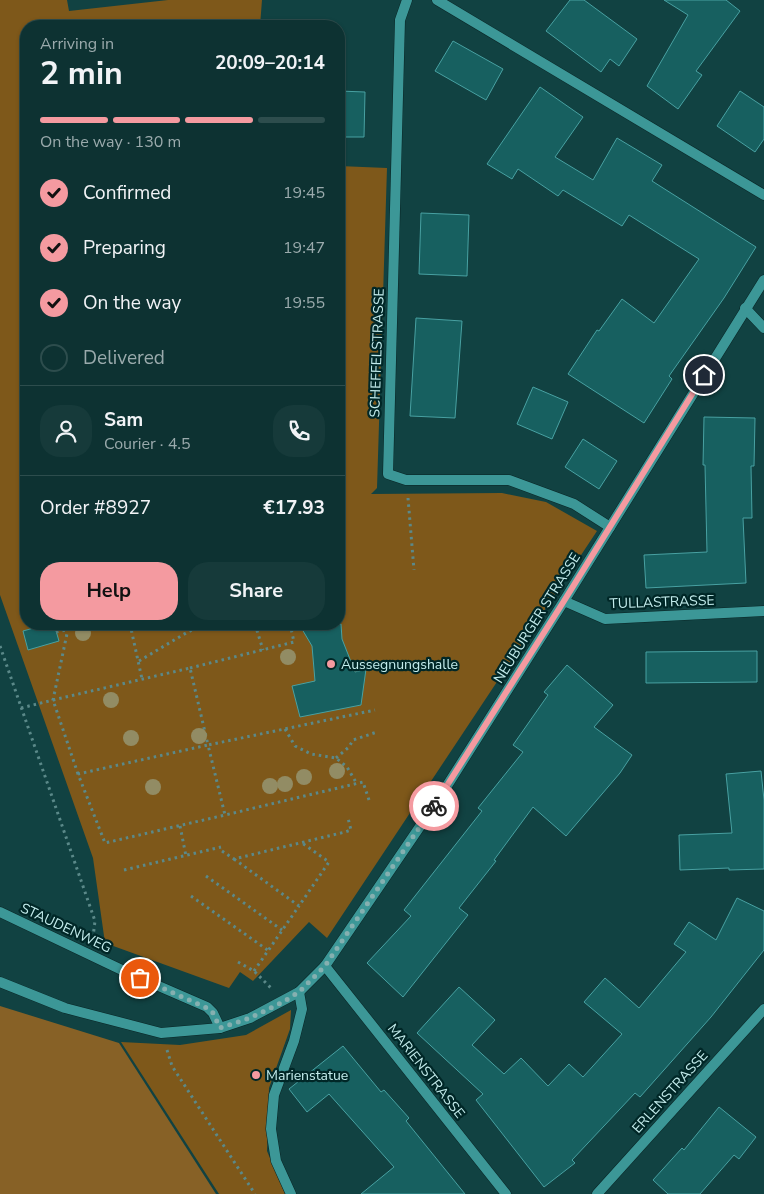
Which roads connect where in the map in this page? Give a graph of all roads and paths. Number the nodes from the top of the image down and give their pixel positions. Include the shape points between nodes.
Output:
1 (407, 0) edge
2 (437, 0) edge
3 (764, 195) edge
4 (764, 280) edge
5 (746, 308) junction
6 (764, 328) edge
7 (406, 480) junction
8 (610, 526) junction
9 (414, 570) dead end
10 (564, 601) junction
11 (764, 611) edge
12 (64, 630) edge
13 (68, 630) edge
14 (131, 630) edge
15 (192, 630) edge
16 (257, 630) edge
17 (291, 630) edge
18 (56, 632) dead end
19 (0, 646) edge
20 (263, 650) junction
21 (139, 661) junction
22 (190, 668) junction
23 (142, 680) junction
24 (53, 700) junction
25 (21, 708) junction
26 (375, 710) dead end
27 (285, 729) junction
28 (377, 732) dead end
29 (208, 746) junction
30 (336, 758) junction
31 (78, 774) junction
32 (357, 784) junction
33 (369, 800) dead end
34 (225, 815) junction
35 (348, 818) dead end
36 (180, 826) junction
37 (302, 843) junction
38 (221, 847) dead end
39 (222, 852) dead end
40 (186, 856) junction
41 (234, 859) junction
42 (124, 870) dead end
43 (206, 876) dead end
44 (191, 896) dead end
45 (300, 906) junction
46 (0, 912) edge
47 (282, 930) junction
48 (269, 950) junction
49 (90, 955) junction
50 (238, 962) dead end
51 (325, 966) junction
52 (254, 971) junction
53 (0, 982) edge
54 (265, 982) dead end
55 (299, 992) junction
56 (764, 1009) edge
57 (220, 1028) junction
58 (161, 1033) junction
59 (255, 1194) edge
60 (290, 1194) edge
61 (506, 1194) edge
62 (597, 1194) edge

1 - 7 street, SCHEFFELSTRASSE via 400,20 388,474
2 - 3 street
4 - 5 street, NEUBURGER STRASSE
5 - 6 street
5 - 8 street, NEUBURGER STRASSE
7 - 8 street via 509,480 574,504
7 - 9 path
8 - 10 street, NEUBURGER STRASSE
10 - 11 street, TULLASTRASSE via 606,619
10 - 51 street, NEUBURGER STRASSE via 438,800
12 - 18 path
13 - 24 path
14 - 21 path
15 - 21 path
16 - 20 path
17 - 20 path via 294,642
19 - 25 path
20 - 22 path
21 - 23 path
22 - 23 path
22 - 29 path
23 - 24 path
24 - 25 path
24 - 31 path
25 - 49 path via 95,921
26 - 27 path
27 - 29 path
27 - 30 path via 295,746 311,754
28 - 30 path via 353,740 350,748
29 - 31 path
29 - 34 path
30 - 32 path via 347,767
31 - 36 path via 104,843
32 - 33 path via 363,782
32 - 34 path
34 - 36 path
35 - 37 path via 351,830
36 - 40 path
37 - 41 path
37 - 45 path via 329,862
38 - 40 path
39 - 41 path
40 - 42 path
41 - 45 path
43 - 47 path
44 - 48 path
45 - 47 path
46 - 49 street, STAUDENWEG
47 - 48 path
48 - 52 path
49 - 57 street, STAUDENWEG via 207,1008
50 - 52 path
51 - 55 street, NEUBURGER STRASSE
51 - 61 street, MARIENSTRASSE
52 - 54 path
53 - 58 street, NEUBURGER STRASSE via 65,1008
55 - 57 street, NEUBURGER STRASSE via 250,1018
55 - 60 street via 302,1009 274,1095 271,1129 276,1161
56 - 62 street, ERLENSTRASSE
57 - 58 street, NEUBURGER STRASSE
58 - 59 path via 172,1066

